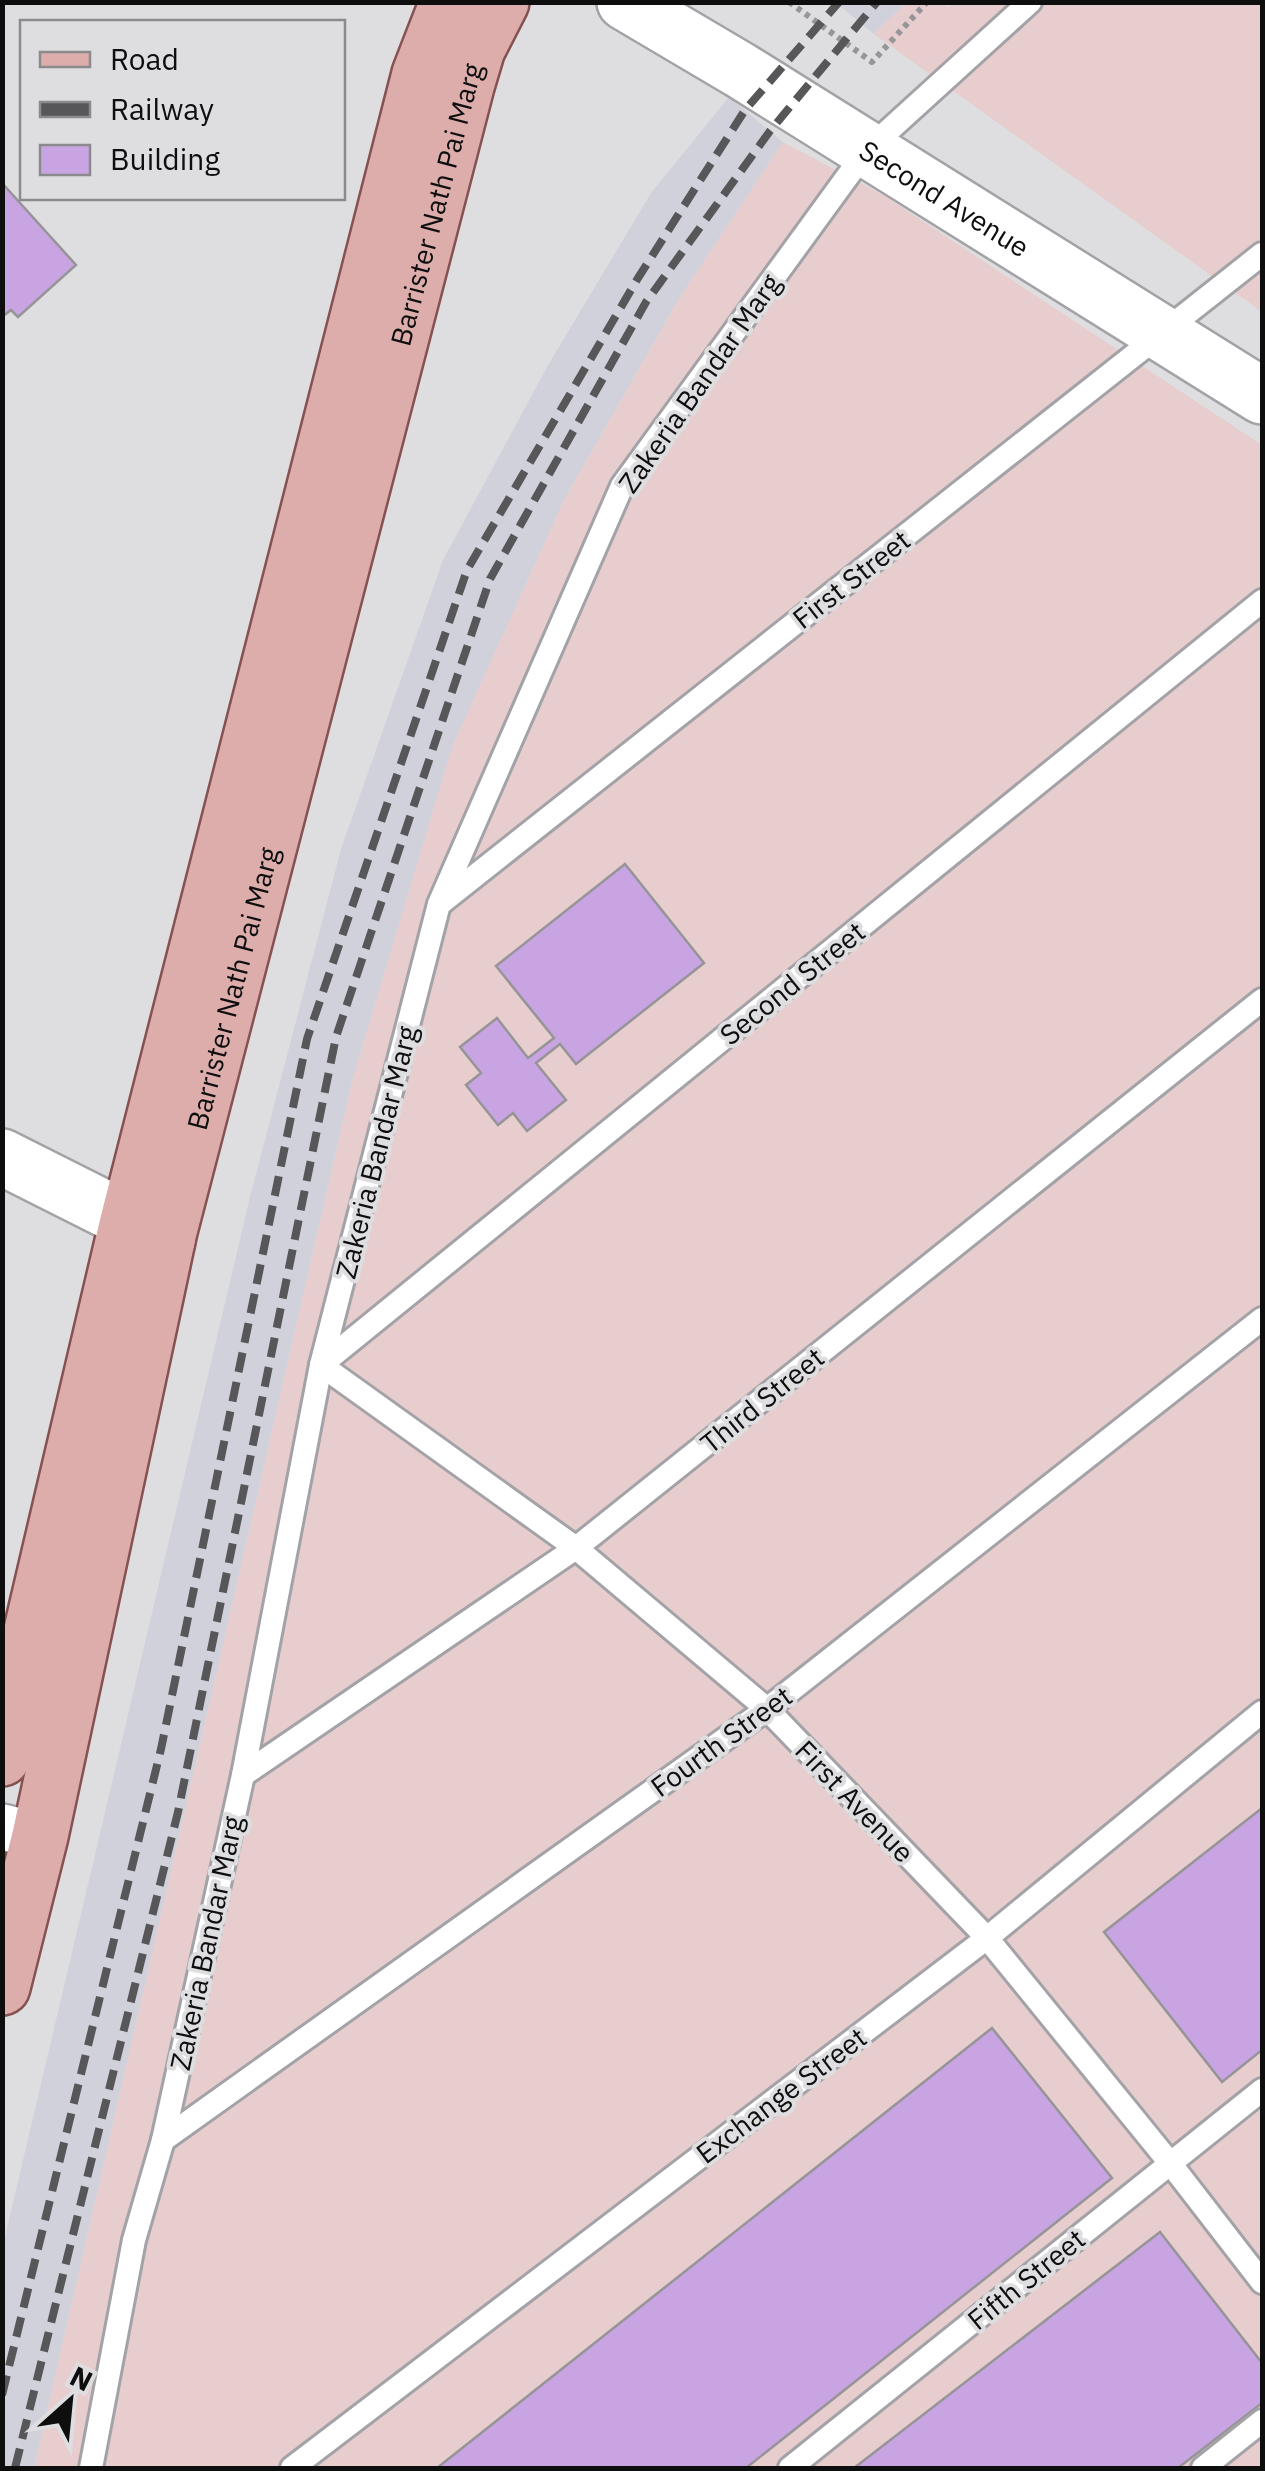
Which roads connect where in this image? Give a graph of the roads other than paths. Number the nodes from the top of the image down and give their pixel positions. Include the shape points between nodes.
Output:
1 (448, 2) edge
2 (501, 2) edge
3 (625, 2) edge
4 (1030, 2) edge
5 (866, 151) junction
6 (1262, 254) edge
7 (1161, 335) junction
8 (1262, 396) edge
9 (1262, 601) edge
10 (439, 904) junction
11 (1262, 1000) edge
12 (2, 1156) edge
13 (148, 1230) junction
14 (1262, 1319) edge
15 (321, 1365) junction
16 (576, 1548) junction
17 (766, 1709) junction
18 (1262, 1712) edge
19 (2, 1758) edge
20 (244, 1776) junction
21 (21, 1832) edge
22 (987, 1938) junction
23 (2, 1987) edge
24 (1262, 2090) edge
25 (162, 2140) junction
26 (1170, 2162) junction
27 (1262, 2282) edge
28 (1262, 2421) edge
29 (90, 2468) edge
30 (292, 2468) edge
31 (790, 2468) edge
32 (1203, 2468) edge

1 - 13 main road, Barrister Nath Pai Marg via 420,74
2 - 13 main road, Barrister Nath Pai Marg via 466,86
3 - 5 street, Second Avenue
4 - 5 lane, Zakeria Bandar Marg
5 - 7 street, Second Avenue
5 - 10 lane, Zakeria Bandar Marg via 622,486
6 - 7 lane, First Street
7 - 8 street, Second Avenue
7 - 10 lane, First Street
9 - 15 lane, Second Street
10 - 15 lane, Zakeria Bandar Marg
11 - 16 lane, Third Street
12 - 13 street
13 - 19 main road, Barrister Nath Pai Marg
13 - 21 main road, Barrister Nath Pai Marg
14 - 17 lane, Fourth Street
15 - 16 lane, First Avenue
15 - 20 lane, Zakeria Bandar Marg
16 - 17 lane, First Avenue
16 - 20 lane, Third Street
17 - 22 lane, First Avenue
17 - 25 lane, Fourth Street
18 - 22 lane, Exchange Street
20 - 25 lane, Zakeria Bandar Marg
21 - 23 main road, Barrister Nath Pai Marg
22 - 26 lane, First Avenue
22 - 30 lane, Exchange Street
24 - 26 lane, Fifth Street
25 - 29 lane, Zakeria Bandar Marg via 134,2240
26 - 27 lane, First Avenue
26 - 31 lane, Fifth Street
28 - 32 lane

